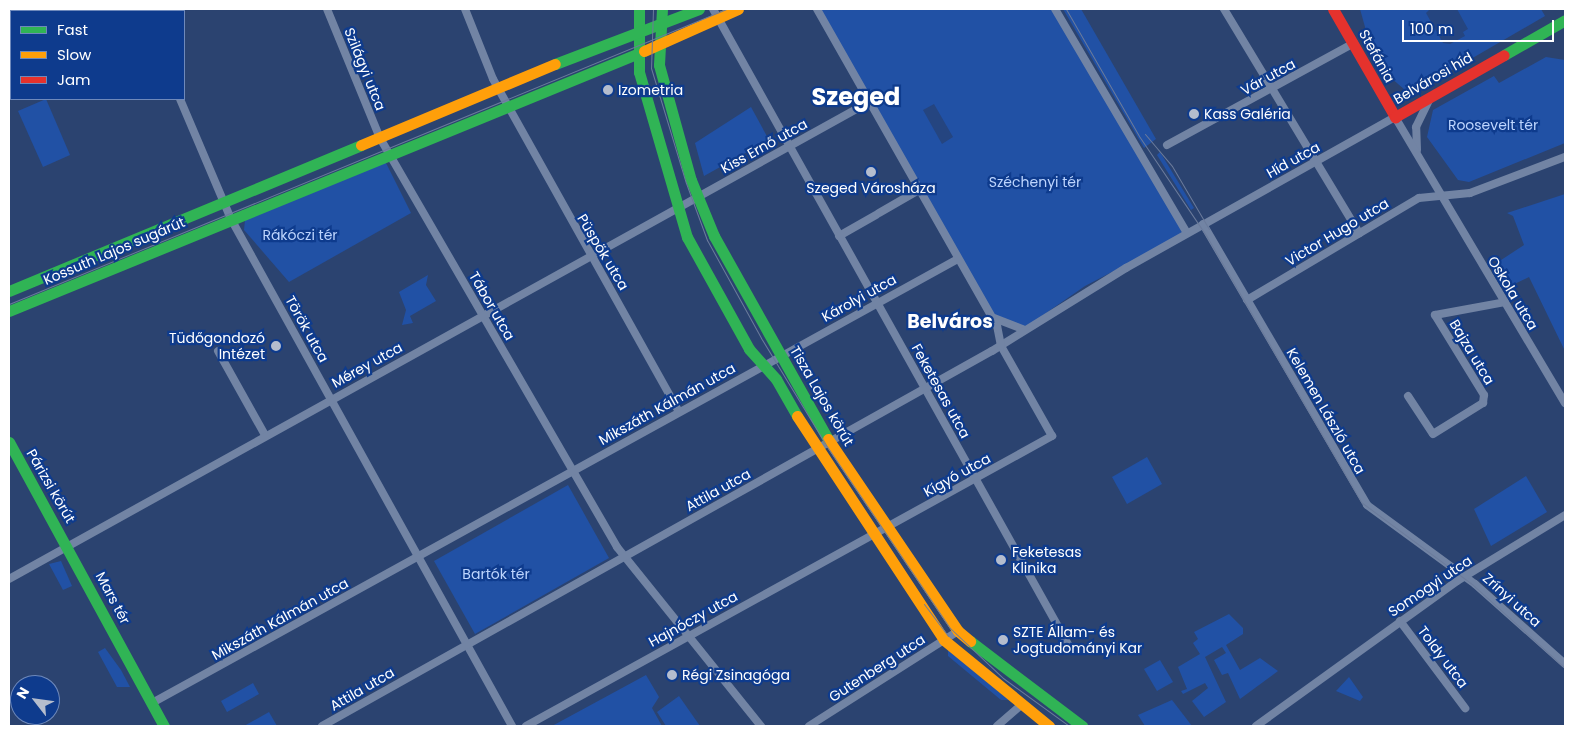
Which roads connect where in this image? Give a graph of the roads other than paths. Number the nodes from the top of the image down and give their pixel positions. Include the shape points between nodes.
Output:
1 (327, 9) edge
2 (465, 9) edge
3 (639, 9) edge
4 (662, 9) edge
5 (699, 9) edge
6 (738, 9) edge
7 (816, 9) edge
8 (1055, 9) edge
9 (1224, 9) edge
10 (1333, 9) edge
11 (715, 13) edge
12 (1565, 20) edge
13 (660, 25) junction
14 (636, 31) junction
15 (659, 42) junction
16 (1354, 43) junction
17 (636, 55) junction
18 (499, 89) junction
19 (1271, 90) junction
20 (1435, 94) junction
21 (180, 100) edge
22 (869, 102) junction
23 (508, 104) junction
24 (1395, 117) junction
25 (380, 138) junction
26 (1167, 145) dead end
27 (789, 146) junction
28 (390, 154) junction
29 (1418, 155) junction
30 (1565, 157) edge
31 (1316, 161) junction
32 (919, 190) junction
33 (1442, 194) junction
34 (698, 198) junction
35 (223, 202) junction
36 (680, 207) junction
37 (231, 219) junction
38 (1204, 224) junction
39 (1359, 233) junction
40 (1187, 234) junction
41 (839, 236) junction
42 (591, 256) junction
43 (958, 258) junction
44 (9, 291) edge
45 (1247, 300) junction
46 (877, 302) junction
47 (1505, 302) junction
48 (9, 312) edge
49 (483, 316) junction
50 (992, 317) junction
51 (1023, 329) junction
52 (1001, 346) junction
53 (218, 351) dead end
54 (773, 360) junction
55 (924, 389) junction
56 (1408, 396) dead end
57 (332, 398) junction
58 (1565, 403) edge
59 (679, 412) junction
60 (265, 435) junction
61 (9, 442) edge
62 (823, 446) junction
63 (574, 470) junction
64 (976, 479) junction
65 (1564, 516) edge
66 (888, 528) junction
67 (873, 536) junction
68 (67, 545) junction
69 (420, 557) junction
70 (624, 557) junction
71 (1465, 576) junction
72 (9, 580) edge
73 (1400, 621) junction
74 (958, 631) junction
75 (686, 637) junction
76 (944, 640) junction
77 (468, 644) junction
78 (1069, 646) dead end
79 (1565, 664) edge
80 (152, 703) junction
81 (1021, 705) junction
82 (1465, 708) dead end
83 (164, 726) edge
84 (322, 726) edge
85 (512, 726) edge
86 (526, 726) edge
87 (761, 726) edge
88 (809, 726) edge
89 (997, 726) edge
90 (1049, 726) edge
91 (1082, 726) edge
92 (1256, 726) edge

1 - 25 street, Szilágyi utca
2 - 18 street
3 - 14 street, Tisza Lajos körút
4 - 13 street, Tisza Lajos körút
5 - 13 street, Kossuth Lajos sugárút
6 - 11 street, Kossuth Lajos sugárút
7 - 22 street
8 - 40 street
9 - 19 street
10 - 16 street, Stefánia
11 - 15 street, Kossuth Lajos sugárút
11 - 27 street, Feketesas utca
12 - 20 street, Belvárosi híd
13 - 14 street, Kossuth Lajos sugárút
13 - 15 street, Tisza Lajos körút
14 - 17 street, Tisza Lajos körút
14 - 18 street, Kossuth Lajos sugárút
15 - 17 street, Kossuth Lajos sugárút
15 - 34 street, Tisza Lajos körút via 659,65
16 - 19 street, Vár utca
16 - 24 street, Stefánia
17 - 23 street, Kossuth Lajos sugárút
17 - 36 street, Tisza Lajos körút
18 - 23 street
18 - 25 street, Kossuth Lajos sugárút
19 - 26 street, Vár utca
19 - 31 street
20 - 24 street, Belvárosi híd
20 - 29 street via 1416,127
21 - 35 street
22 - 27 street, Kiss Ernő utca
22 - 32 street
23 - 28 street, Kossuth Lajos sugárút
23 - 42 street, Püspök utca
24 - 29 street
24 - 31 street, Híd utca
25 - 28 street
25 - 35 street, Kossuth Lajos sugárút
27 - 34 street, Kiss Ernő utca
27 - 41 street, Feketesas utca
28 - 37 street, Kossuth Lajos sugárút
28 - 49 street, Tábor utca
29 - 33 street
30 - 33 street via 1470,193
31 - 38 street, Híd utca
31 - 39 street
32 - 41 street
32 - 43 street
33 - 39 street, Victor Hugo utca via 1419,198
33 - 47 street, Oskola utca
34 - 36 street, Kiss Ernő utca
34 - 54 street, Tisza Lajos körút
35 - 37 street
35 - 44 street, Kossuth Lajos sugárút
36 - 42 street, Mérey utca
36 - 54 street, Tisza Lajos körút via 692,249 749,349
37 - 48 street, Kossuth Lajos sugárút
37 - 57 street, Török utca
38 - 40 street
38 - 45 street, Kelemen László utca
39 - 45 street, Victor Hugo utca
40 - 51 street
41 - 46 street, Feketesas utca
42 - 49 street, Mérey utca
42 - 59 street, Püspök utca
43 - 46 street, Károlyi utca
43 - 50 street
45 - 71 street, Kelemen László utca via 1363,500
46 - 54 street, Károlyi utca
46 - 55 street, Feketesas utca
47 - 56 street, Bajza utca via 1435,315 1484,395 1482,403 1433,434
47 - 58 street, Oskola utca
49 - 57 street, Mérey utca
49 - 63 street, Tábor utca
50 - 51 street
50 - 52 street
51 - 52 street
52 - 55 street, Attila utca
52 - 64 street, Kígyó utca via 1052,436
53 - 60 street
54 - 59 street, Mikszáth Kálmán utca
54 - 62 street, Tisza Lajos körút
54 - 62 street, Tisza Lajos körút
55 - 62 street, Attila utca
55 - 64 street, Feketesas utca
57 - 60 street, Mérey utca
57 - 69 street, Török utca
59 - 63 street, Mikszáth Kálmán utca
60 - 68 street, Mérey utca
61 - 68 street, Párizsi körút
62 - 66 street, Tisza Lajos körút
62 - 67 street, Tisza Lajos körút
62 - 70 street, Attila utca
63 - 69 street
63 - 70 street
64 - 66 street, Kígyó utca
64 - 78 street, Feketesas utca
65 - 71 street, Somogyi utca
66 - 67 street, Kígyó utca
66 - 74 street, Tisza Lajos körút
67 - 75 street, Hajnóczy utca
67 - 76 street, Tisza Lajos körút
68 - 72 street
68 - 80 street, Mars tér
69 - 77 street
69 - 80 street, Mikszáth Kálmán utca
70 - 75 street
70 - 77 street
71 - 73 street, Somogyi utca
71 - 79 street, Zrínyi utca
73 - 82 street, Toldy utca
73 - 92 street, Somogyi utca
74 - 76 street, Gutenberg utca
74 - 91 street, Tisza Lajos körút via 1021,684
75 - 86 street, Hajnóczy utca
75 - 87 street
76 - 81 street, Tisza Lajos körút
76 - 88 street, Gutenberg utca
77 - 84 street, Attila utca
77 - 85 street
80 - 83 street, Mars tér
81 - 89 street
81 - 90 street, Tisza Lajos körút

